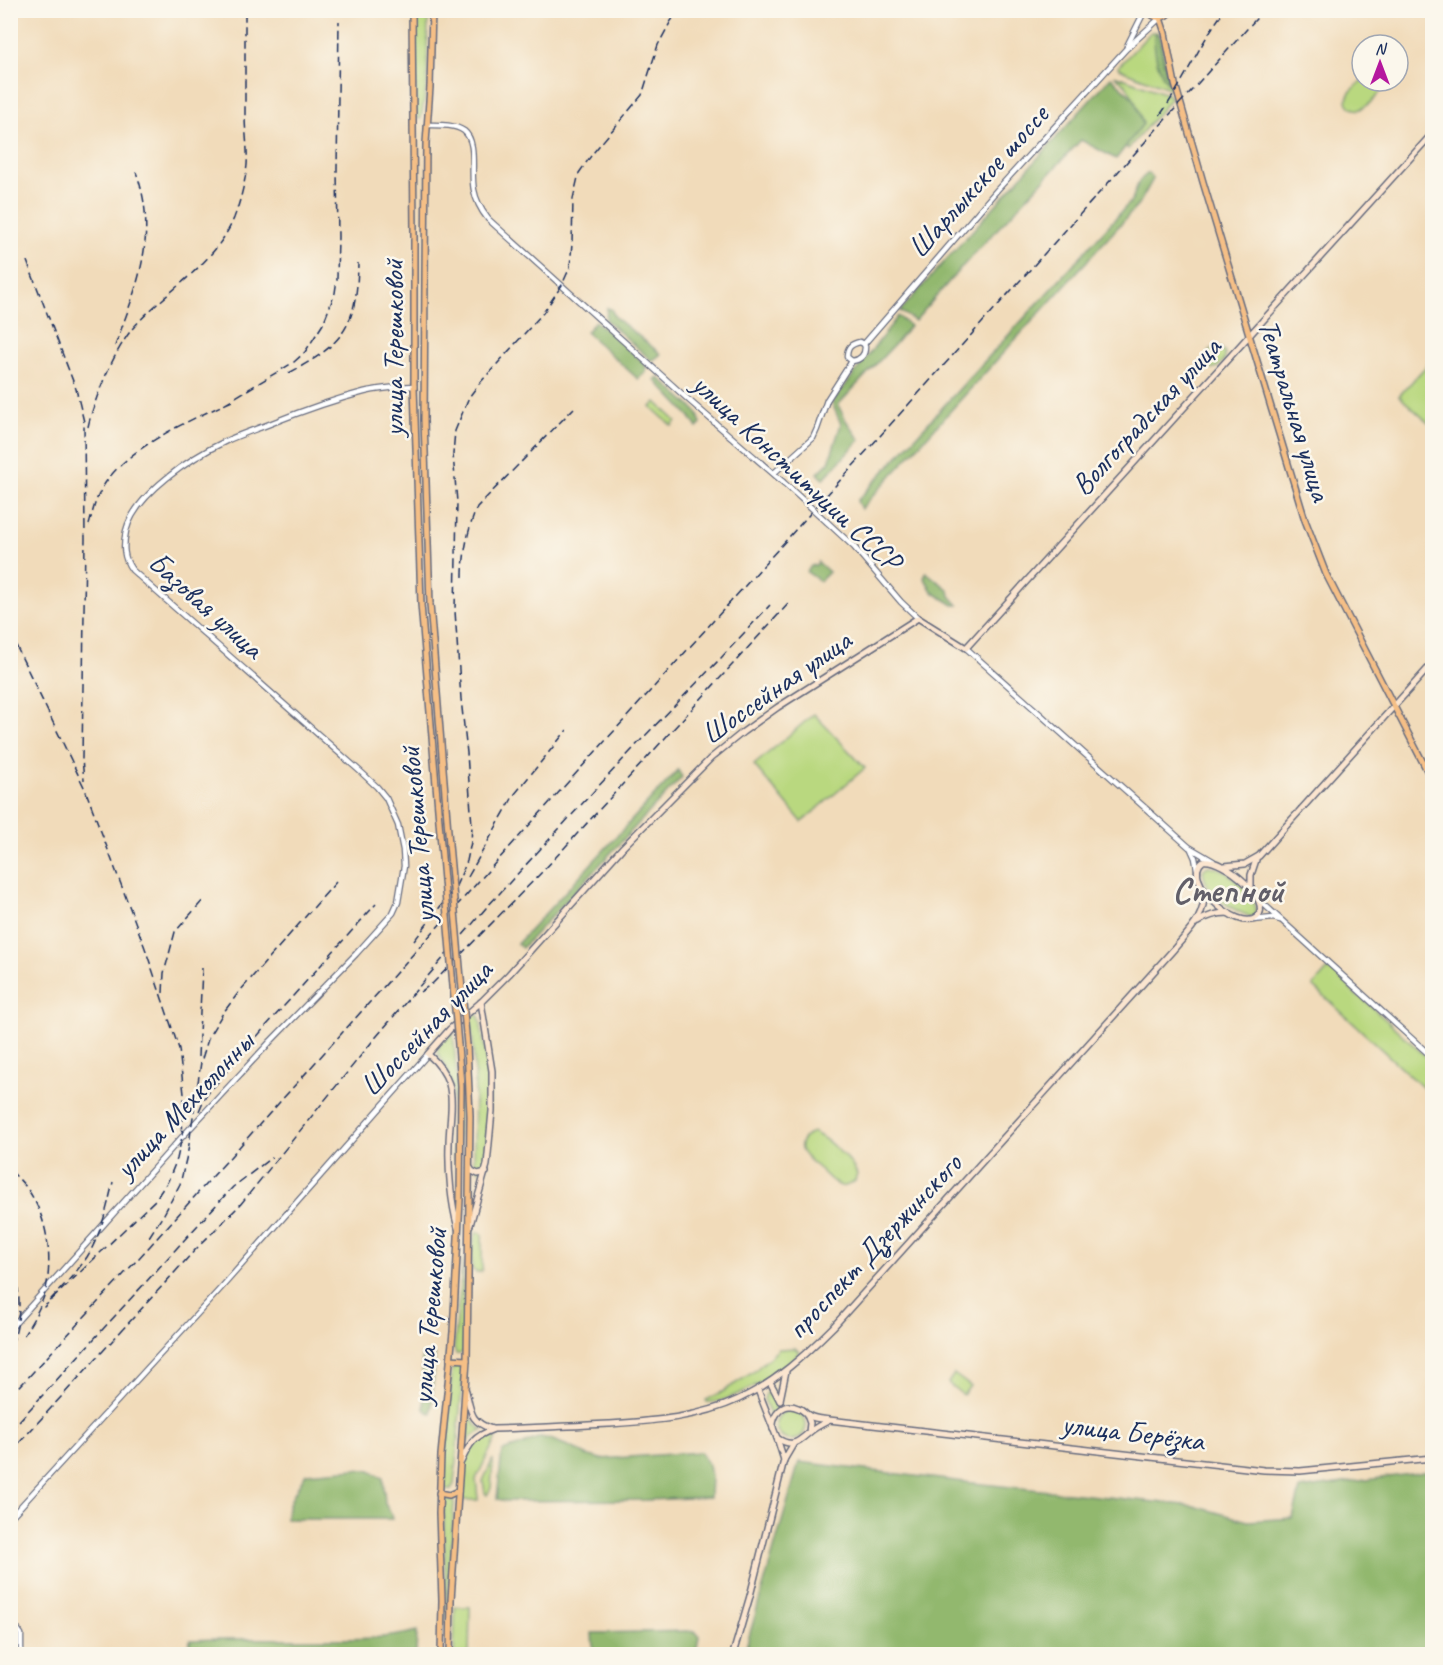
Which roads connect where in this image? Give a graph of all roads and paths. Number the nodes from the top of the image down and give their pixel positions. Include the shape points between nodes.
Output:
1 (412, 10) edge
2 (432, 10) edge
3 (1147, 10) edge
4 (1170, 11) edge
5 (1160, 18) junction
6 (1165, 33) junction
7 (1126, 49) junction
8 (414, 125) junction
9 (427, 125) junction
10 (1432, 134) edge
11 (1249, 338) junction
12 (864, 344) junction
13 (852, 361) junction
14 (414, 386) junction
15 (424, 386) junction
16 (774, 473) junction
17 (428, 550) junction
18 (419, 551) junction
19 (918, 618) junction
20 (966, 648) junction
21 (1432, 664) edge
22 (1394, 706) junction
23 (1432, 780) edge
24 (1190, 847) junction
25 (1259, 856) junction
26 (1215, 862) junction
27 (1224, 866) junction
28 (1197, 869) junction
29 (1204, 890) junction
30 (1251, 890) junction
31 (1255, 896) junction
32 (393, 913) joint
33 (1229, 913) junction
34 (1252, 920) junction
35 (1282, 921) junction
36 (1195, 925) junction
37 (481, 1002) junction
38 (428, 1054) junction
39 (1432, 1058) edge
40 (449, 1164) junction
41 (461, 1166) junction
42 (470, 1168) junction
43 (486, 1172) junction
44 (459, 1229) junction
45 (469, 1229) junction
46 (458, 1243) junction
47 (468, 1243) junction
48 (10, 1329) edge
49 (450, 1359) junction
50 (467, 1360) junction
51 (786, 1371) junction
52 (770, 1382) junction
53 (466, 1389) junction
54 (758, 1390) junction
55 (780, 1400) junction
56 (784, 1408) junction
57 (807, 1415) junction
58 (829, 1420) junction
59 (494, 1429) junction
60 (773, 1429) junction
61 (809, 1432) junction
62 (777, 1437) junction
63 (794, 1443) junction
64 (1432, 1458) edge
65 (784, 1460) junction
66 (461, 1464) junction
67 (458, 1491) junction
68 (439, 1493) junction
69 (10, 1518) edge
70 (10, 1619) edge
71 (21, 1654) edge
72 (441, 1654) edge
73 (450, 1654) edge
74 (733, 1654) edge

1 - 8 main road, улица Терешковой
2 - 9 main road, улица Терешковой
3 - 5 main road
3 - 7 street, Шарлыкское шоссе
4 - 5 main road
4 - 6 main road, Театральная улица
5 - 6 main road, Театральная улица
5 - 7 street, Шарлыкское шоссе
6 - 11 main road, Театральная улица via 1175,84
7 - 12 street, Шарлыкское шоссе via 997,189
8 - 9 main road, улица Конституции СССР
8 - 14 main road, улица Терешковой
9 - 15 main road, улица Терешковой
9 - 16 street, улица Конституции СССР via 454,127 468,136 473,188 488,219
10 - 11 main road, Волгоградская улица
11 - 20 main road, Волгоградская улица
11 - 22 main road, Театральная улица via 1315,547
12 - 13 street via 864,355
12 - 13 street via 855,343 848,348 847,357
13 - 16 street via 827,400 813,438
14 - 15 main road
14 - 18 main road, улица Терешковой
14 - 32 street, Базовая улица via 340,399 224,442 192,460 147,496 131,516 124,549 127,564 139,577 386,798 398,825 404,866
15 - 17 main road, улица Терешковой
16 - 19 street, улица Конституции СССР, bridge via 854,548
17 - 18 main road
17 - 42 main road, улица Терешковой, bridge via 467,1045
18 - 41 main road, улица Терешковой, bridge via 426,684 461,1086
19 - 20 main road, улица Конституции СССР
19 - 37 main road, Шоссейная улица via 777,708 711,758 623,846
20 - 24 street, улица Конституции СССР
21 - 22 main road
22 - 23 main road, Театральная улица
22 - 25 main road
24 - 26 street, улица Конституции СССР
24 - 28 street
25 - 27 main road via 1245,864
25 - 30 main road via 1251,870
26 - 27 main road
26 - 28 main road via 1203,861
27 - 30 main road
28 - 29 main road
29 - 33 main road
29 - 36 main road, проспект Дзержинского via 1202,912
30 - 31 main road
31 - 34 main road via 1261,909
31 - 35 street
32 - 48 street, улица Мехколонны via 182,1137
33 - 34 main road
33 - 36 main road, проспект Дзержинского via 1205,917
34 - 35 street
35 - 39 street
36 - 51 main road, проспект Дзержинского via 833,1327
37 - 38 main road, Шоссейная улица
37 - 43 main road via 493,1081
38 - 40 main road via 444,1072 450,1089
38 - 69 street, Шоссейная улица
40 - 41 main road via 454,1168
40 - 44 main road
41 - 44 main road, улица Терешковой
42 - 43 main road via 478,1174
42 - 45 main road, улица Терешковой
43 - 45 main road
44 - 46 main road, улица Терешковой
45 - 47 main road, улица Терешковой
46 - 47 main road
46 - 49 main road, улица Терешковой
47 - 50 main road, улица Терешковой
49 - 50 main road
49 - 68 main road, улица Терешковой
50 - 53 main road, улица Терешковой
51 - 52 main road, проспект Дзержинского
51 - 55 main road
52 - 54 main road, проспект Дзержинского
52 - 55 main road
53 - 59 main road via 479,1425
53 - 66 main road, улица Терешковой
54 - 59 main road, проспект Дзержинского via 715,1408 664,1419
54 - 60 main road
55 - 56 main road
56 - 57 main road via 793,1406
56 - 60 main road via 774,1416
57 - 58 main road, улица Берёзка
57 - 61 main road
58 - 61 main road
58 - 64 main road, улица Берёзка via 1264,1470 1300,1471
59 - 66 main road via 474,1439
60 - 62 main road
61 - 63 main road
62 - 63 main road
62 - 65 main road
63 - 65 main road
65 - 74 main road
66 - 67 main road, улица Терешковой
67 - 68 main road via 449,1495
67 - 73 main road, улица Терешковой
68 - 72 main road, улица Терешковой
70 - 71 street via 21,1634

